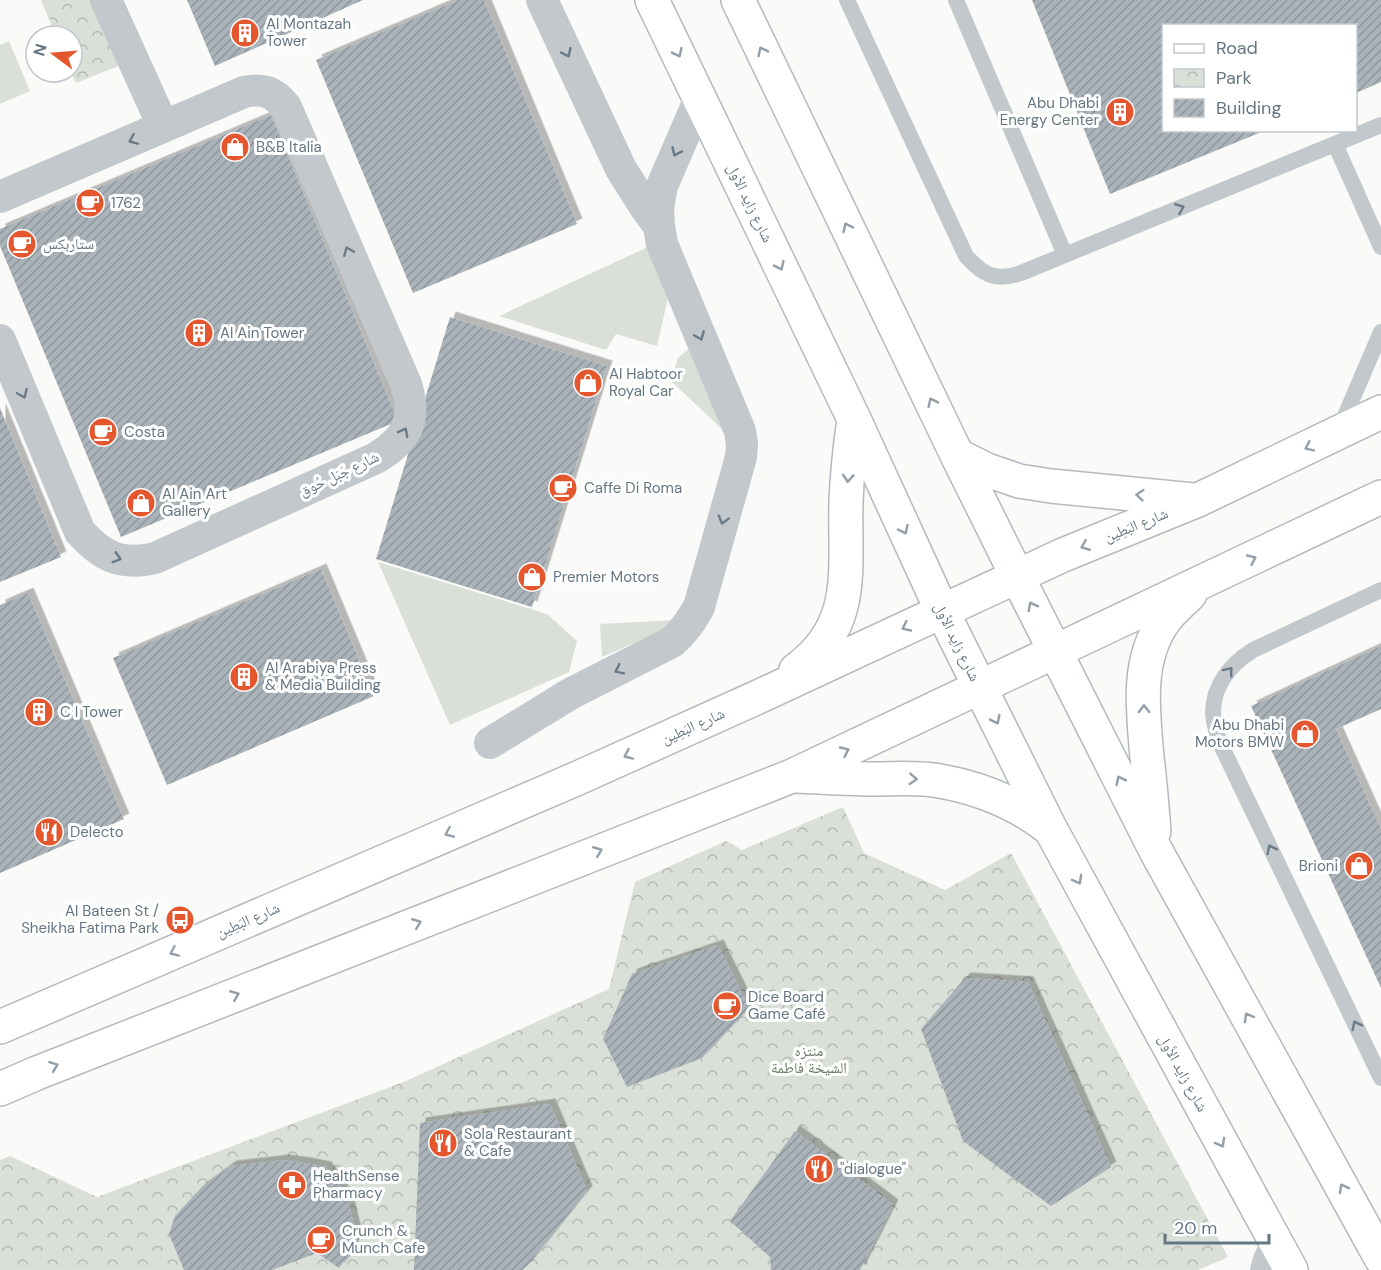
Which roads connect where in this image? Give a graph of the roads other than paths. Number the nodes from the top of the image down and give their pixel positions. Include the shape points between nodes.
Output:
1 (106, 0) edge
2 (542, 0) edge
3 (652, 0) edge
4 (738, 0) edge
5 (847, 0) edge
6 (956, 0) edge
7 (700, 98) junction
8 (1381, 125) edge
9 (163, 126) junction
10 (1335, 144) junction
11 (0, 197) edge
12 (659, 226) junction
13 (1381, 247) edge
14 (1065, 255) junction
15 (1381, 332) edge
16 (0, 340) edge
17 (1381, 412) edge
18 (854, 419) junction
19 (1338, 433) junction
20 (957, 455) junction
21 (1381, 497) edge
22 (1198, 500) junction
23 (1365, 516) edge
24 (1017, 576) junction
25 (1199, 584) junction
26 (1381, 590) edge
27 (942, 611) junction
28 (1056, 651) junction
29 (979, 687) junction
30 (758, 697) junction
31 (490, 743) dead end
32 (792, 776) junction
33 (1050, 828) junction
34 (1156, 850) junction
35 (0, 1027) edge
36 (1381, 1078) edge
37 (0, 1089) edge
38 (1377, 1245) edge
39 (1278, 1261) edge

1 - 9 street
2 -> 12 street via 621,169
3 -> 7 main road, شارع زايد الأول
20 -> 4 main road
5 - 14 lane via 966,256 980,271 1001,278
6 - 14 lane
7 -> 12 street via 662,186
7 -> 18 main road, شارع زايد الأول
8 - 10 lane
9 -> 11 street, شارع جَبَل حُوق
16 -> 9 street, شارع جَبَل حُوق via 81,532 106,555 122,560 155,558 376,458 399,441 411,413 406,384 286,107 279,98 256,89
10 - 13 lane
14 -> 10 lane
12 -> 31 street via 662,244 742,444 699,607 672,642 570,694
15 - 19 lane
17 - 19 main road, شارع البَطِين
18 -> 27 main road, شارع زايد الأول
18 -> 30 main road via 846,499 846,580 840,613 814,656
19 -> 22 main road, شارع البَطِين
22 -> 20 main road via 1018,481
20 - 24 main road
21 - 23 main road
22 -> 24 main road, شارع البَطِين
25 -> 23 main road
24 - 27 main road, شارع البَطِين
28 -> 24 main road
25 - 28 main road
34 -> 25 main road via 1144,717 1146,665 1164,621
36 -> 26 lane via 1219,741 1213,712 1221,683 1239,658
27 - 29 main road, شارع زايد الأول
27 -> 30 main road, شارع البَطِين
28 - 29 main road
34 -> 28 main road
32 -> 29 main road
29 -> 33 main road, شارع زايد الأول
30 -> 35 main road, شارع البَطِين
32 -> 33 main road via 939,780 997,797
37 -> 32 main road
33 -> 39 main road, شارع زايد الأول
38 -> 34 main road

